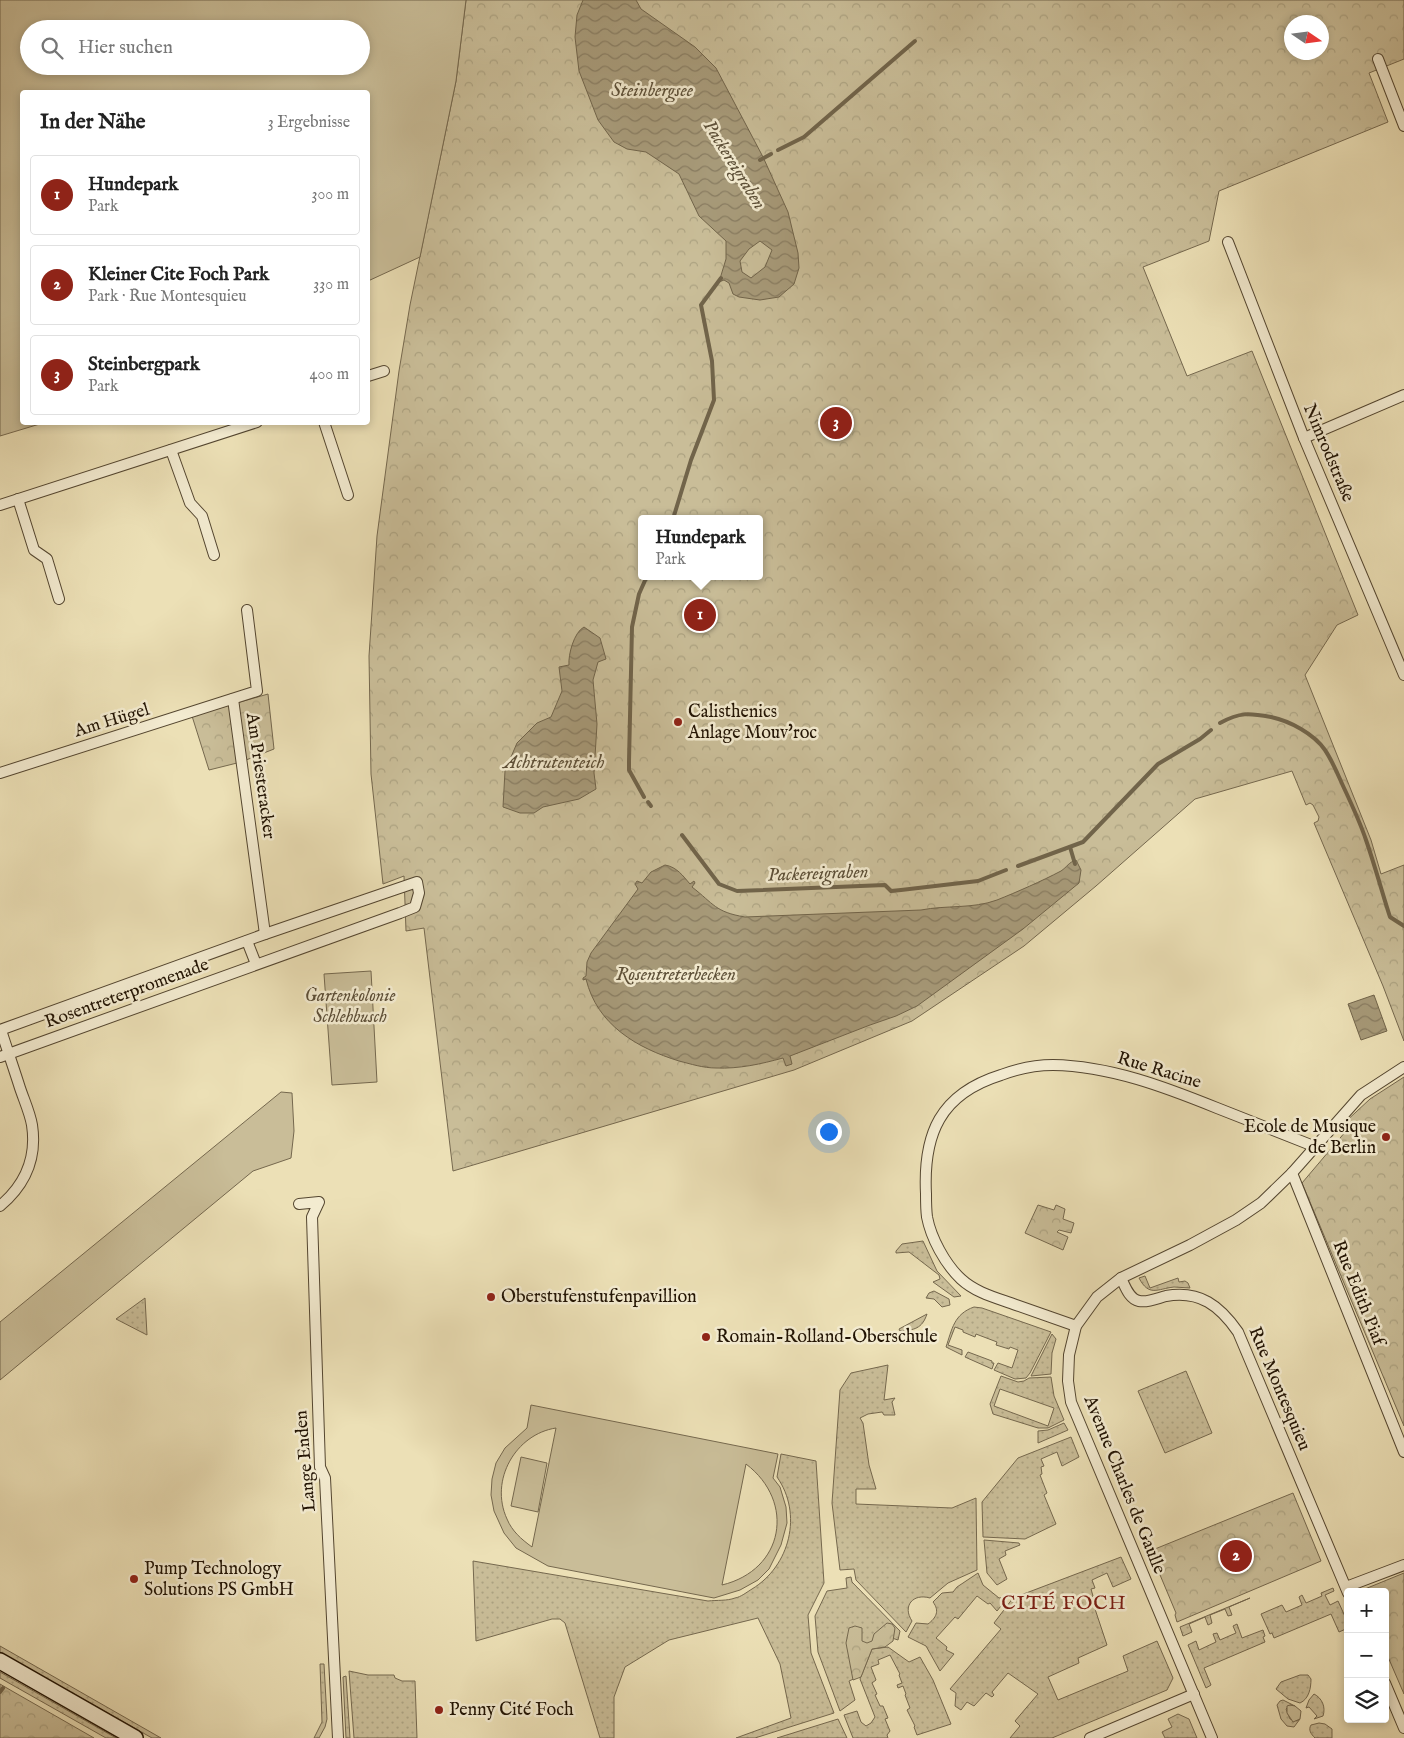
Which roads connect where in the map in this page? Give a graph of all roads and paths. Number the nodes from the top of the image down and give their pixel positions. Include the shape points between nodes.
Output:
1 (1378, 59) dead end
2 (1404, 126) edge
3 (1228, 242) dead end
4 (384, 371) dead end
5 (370, 375) edge
6 (1404, 395) edge
7 (248, 425) edge
8 (325, 425) edge
9 (1304, 438) junction
10 (171, 450) junction
11 (348, 495) dead end
12 (18, 499) junction
13 (0, 505) edge
14 (214, 555) dead end
15 (59, 599) dead end
16 (247, 610) dead end
17 (1404, 675) edge
18 (233, 699) junction
19 (0, 773) edge
20 (265, 934) junction
21 (247, 941) junction
22 (256, 964) junction
23 (1, 1030) edge
24 (5, 1056) edge
25 (1404, 1067) edge
26 (1316, 1147) junction
27 (1292, 1173) junction
28 (299, 1204) dead end
29 (0, 1206) edge
30 (1121, 1278) junction
31 (1076, 1326) junction
32 (1404, 1452) edge
33 (1404, 1565) edge
34 (1346, 1588) edge
35 (1352, 1588) edge
36 (0, 1661) edge
37 (1389, 1692) edge
38 (1194, 1694) junction
39 (1404, 1728) edge
40 (135, 1738) edge
41 (338, 1738) edge
42 (1090, 1738) edge
43 (1212, 1738) edge

1 - 2 street
3 - 9 street, Nimrodstraße
4 - 5 street
6 - 9 street
7 - 10 street
8 - 11 street
9 - 17 street, Nimrodstraße
10 - 12 street
10 - 14 street via 190,503 202,516
12 - 13 street
12 - 15 street via 34,550 47,559
16 - 18 street, Am Priesteracker via 257,691
18 - 19 street, Am Hügel
18 - 20 street, Am Priesteracker
20 - 21 street, Rosentreterpromenade
20 - 22 street, Rosentreterpromenade via 417,882 419,893 415,907
21 - 22 street
21 - 23 street, Rosentreterpromenade
22 - 24 street, Rosentreterpromenade
23 - 24 street, Rosentreterpromenade
24 - 29 street, Rosentreterpromenade via 32,1124 33,1140 32,1156 22,1183
25 - 26 street, Avenue Charles de Gaulle via 1361,1095
26 - 27 street, Avenue Charles de Gaulle
26 - 31 street, Rue Racine via 1124,1074 1053,1065 1033,1067 997,1076 967,1090 942,1115 927,1152 925,1175 931,1232 952,1268 968,1285 987,1295
27 - 30 street, Avenue Charles de Gaulle via 1274,1192 1236,1220
27 - 32 street, Rue Edith Piaf
28 - 41 street, Lange Enden via 318,1202 312,1217 320,1467 325,1478
30 - 31 street, Avenue Charles de Gaulle via 1097,1297
30 - 34 street, Rue Montesquieu via 1130,1295 1138,1301 1179,1294 1193,1296 1217,1307 1228,1317 1238,1332
31 - 38 street, Avenue Charles de Gaulle via 1069,1355 1071,1402
33 - 35 street
36 - 40 main road
37 - 39 street
38 - 42 street
38 - 43 street, Avenue Charles de Gaulle

